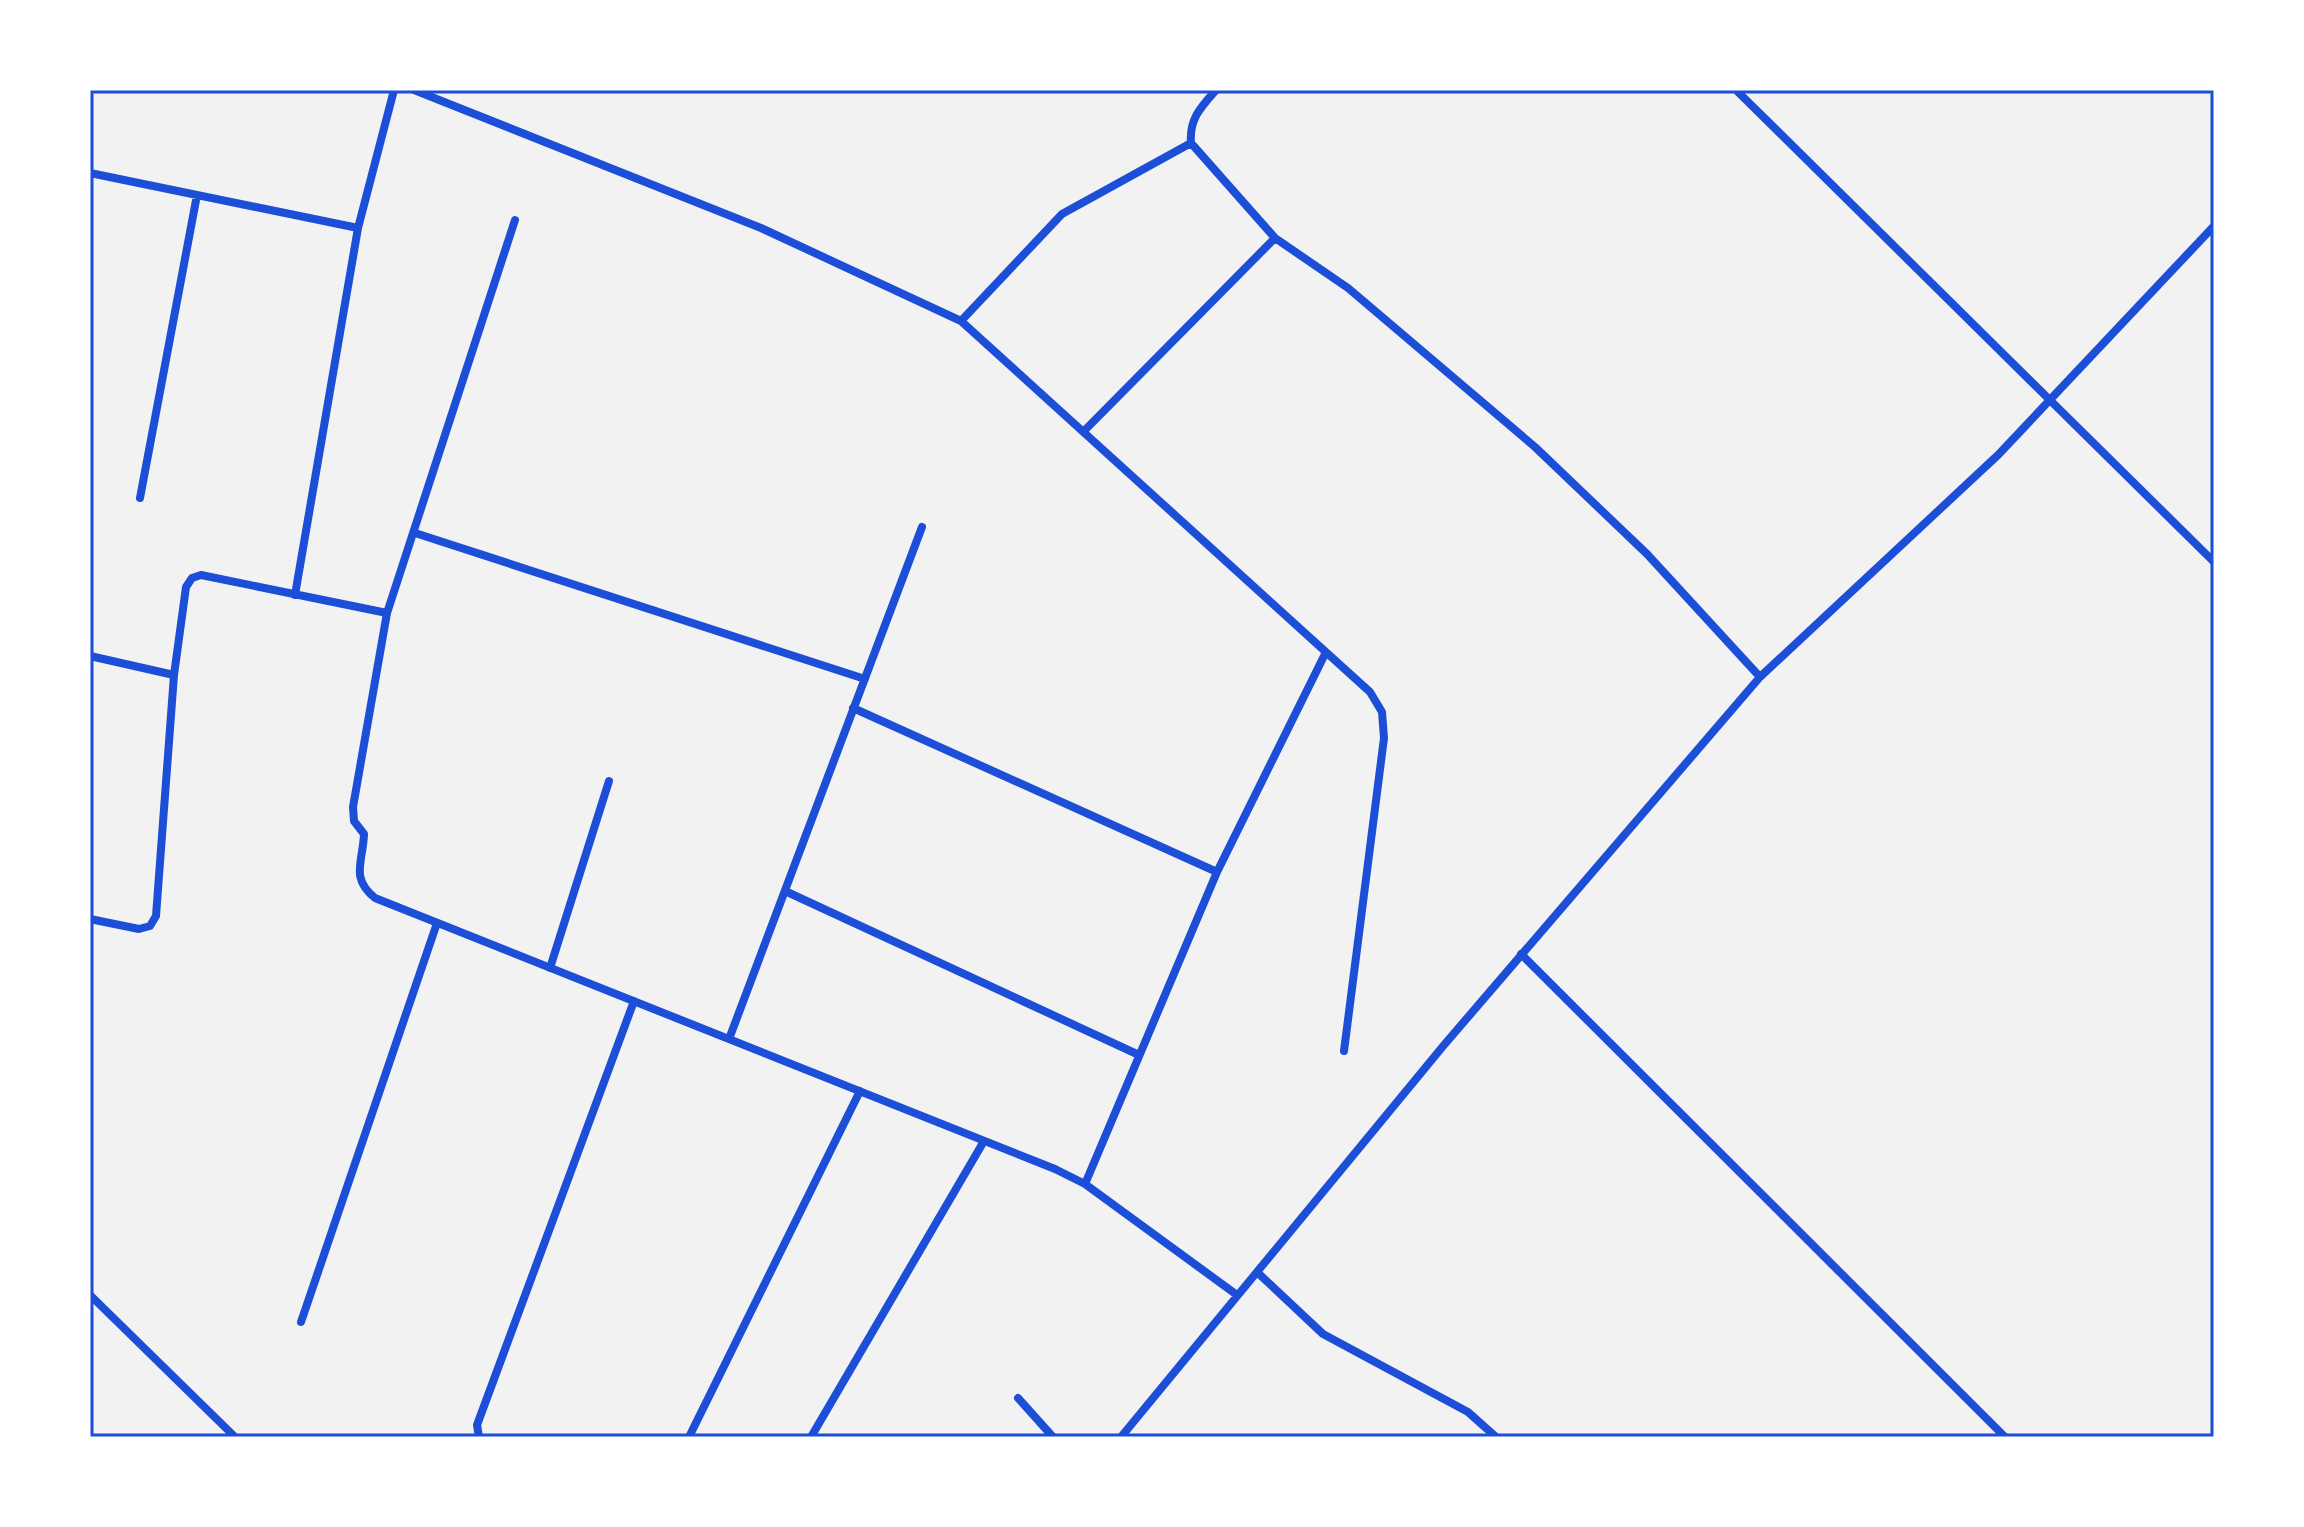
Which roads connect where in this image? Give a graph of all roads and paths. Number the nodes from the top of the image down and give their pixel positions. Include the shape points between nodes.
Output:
1 (394, 90) edge
2 (414, 90) edge
3 (1216, 90) edge
4 (1736, 90) edge
5 (1191, 143) junction
6 (90, 173) edge
7 (197, 195) junction
8 (515, 220) dead end
9 (2214, 226) edge
10 (358, 228) junction
11 (1275, 238) junction
12 (961, 321) junction
13 (2052, 400) junction
14 (1085, 430) junction
15 (140, 498) dead end
16 (922, 527) dead end
17 (415, 533) junction
18 (2214, 562) edge
19 (295, 595) junction
20 (387, 613) junction
21 (1326, 652) junction
22 (90, 656) edge
23 (174, 675) junction
24 (1760, 677) junction
25 (865, 679) junction
26 (853, 708) junction
27 (609, 781) dead end
28 (1217, 872) junction
29 (785, 891) junction
30 (90, 919) edge
31 (437, 923) junction
32 (1521, 954) junction
33 (550, 968) junction
34 (634, 1001) junction
35 (729, 1039) junction
36 (1344, 1051) dead end
37 (1139, 1055) junction
38 (860, 1091) junction
39 (984, 1141) junction
40 (1085, 1184) junction
41 (1258, 1273) junction
42 (90, 1295) edge
43 (1237, 1295) junction
44 (301, 1322) dead end
45 (1018, 1398) dead end
46 (235, 1437) edge
47 (479, 1437) edge
48 (689, 1437) edge
49 (811, 1437) edge
50 (1053, 1437) edge
51 (1121, 1437) edge
52 (1496, 1437) edge
53 (2005, 1437) edge

1 - 10 street
2 - 12 street via 761,228
3 - 5 street via 1196,113
4 - 13 street
5 - 11 street
5 - 12 street via 1062,214
6 - 7 street
7 - 10 street
7 - 15 street
8 - 17 street
9 - 13 street
10 - 19 street
11 - 14 street
11 - 24 street via 1348,288 1535,447 1647,554
12 - 14 street
13 - 18 street
13 - 24 street
14 - 21 street
16 - 25 street
17 - 20 street
17 - 25 street
19 - 20 street
19 - 23 street via 201,575 192,578 186,587
20 - 31 street via 353,807 354,821 364,834 357,873 362,888 375,898
21 - 28 street
21 - 36 street via 1370,692 1382,712 1384,738
22 - 23 street
23 - 30 street via 156,916 150,926 139,929
24 - 32 street
25 - 26 street
26 - 28 street
26 - 29 street
27 - 33 street
28 - 37 street
29 - 35 street
29 - 37 street
31 - 33 street
31 - 44 street
32 - 41 street
32 - 53 street
33 - 34 street
34 - 35 street
34 - 47 street via 477,1425
35 - 38 street
37 - 40 street
38 - 39 street
38 - 48 street
39 - 40 street
39 - 49 street
40 - 43 street
41 - 43 street
41 - 52 street via 1323,1334 1468,1412
42 - 46 street
43 - 51 street
45 - 50 street

